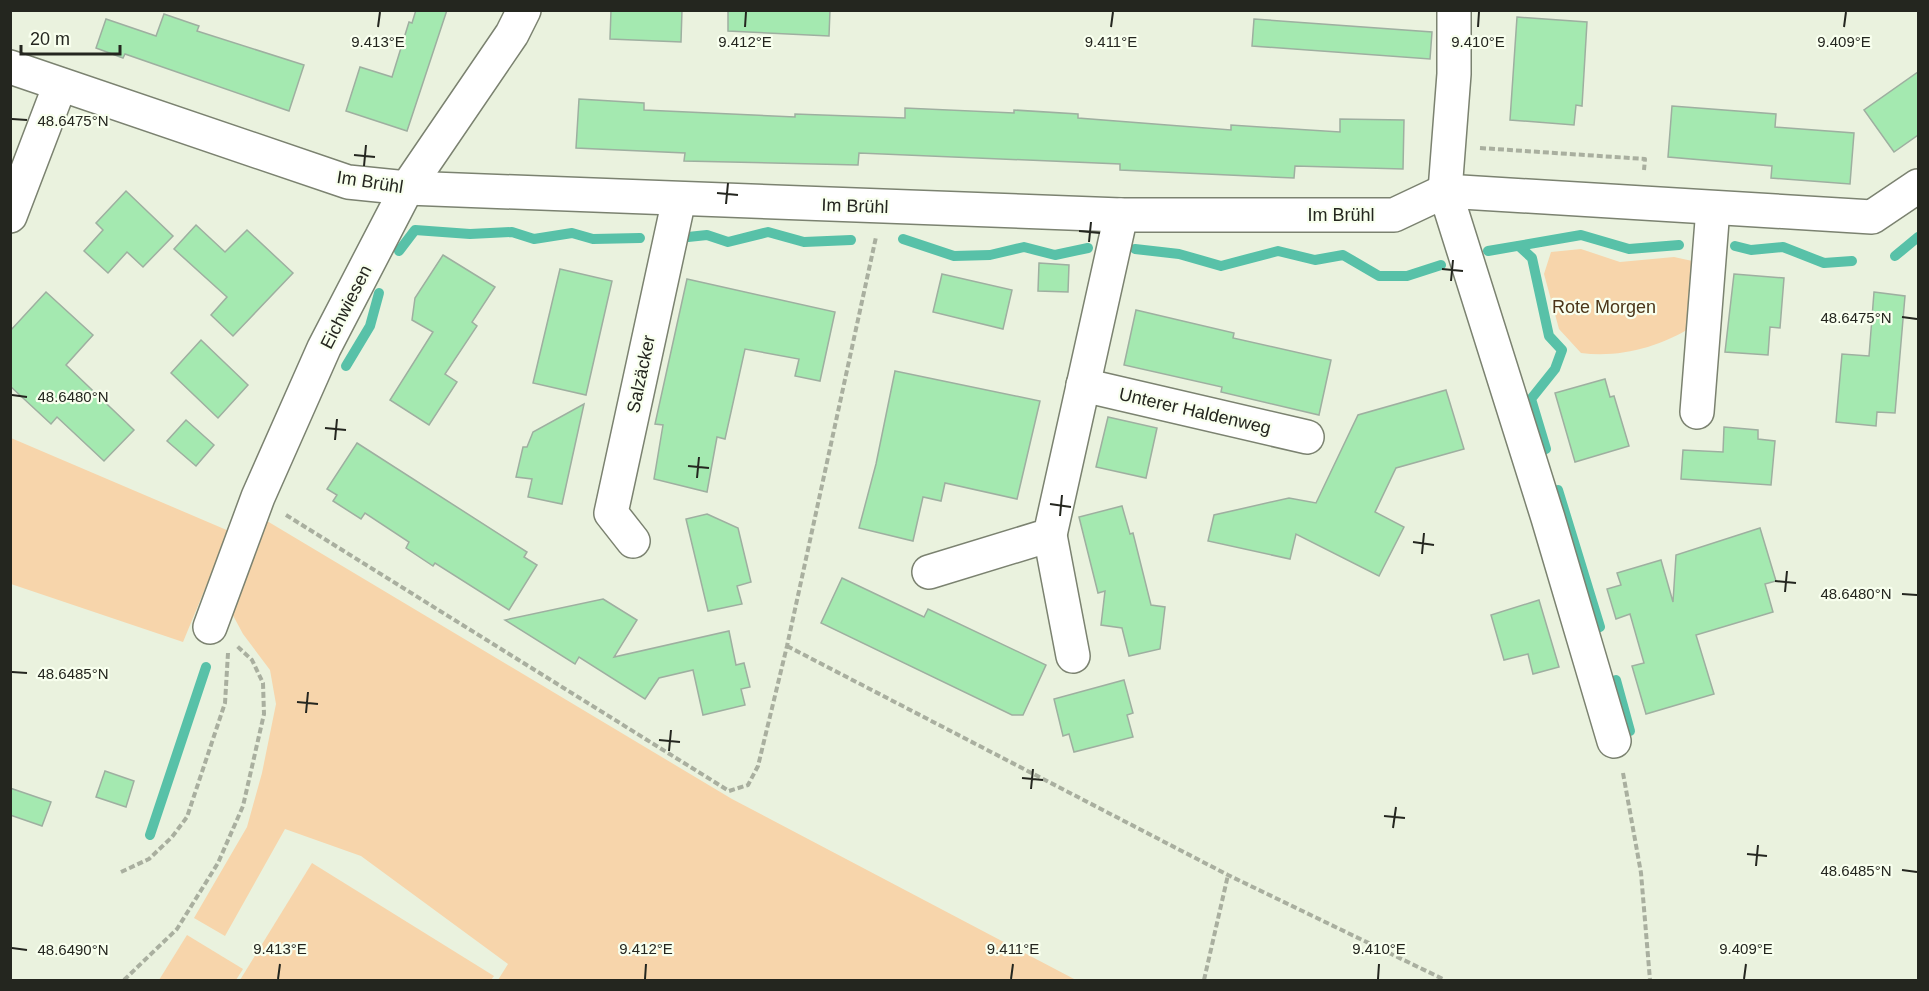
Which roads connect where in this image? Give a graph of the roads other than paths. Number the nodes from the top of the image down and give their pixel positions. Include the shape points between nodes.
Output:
1 (524, 10) edge
2 (1454, 10) edge
3 (10, 67) edge
4 (60, 85) junction
5 (1918, 186) edge
6 (407, 188) junction
7 (1445, 191) junction
8 (679, 199) junction
9 (1713, 208) junction
10 (1121, 215) junction
11 (10, 216) edge
12 (1083, 385) junction
13 (1697, 412) dead end
14 (1307, 437) dead end
15 (1050, 535) junction
16 (633, 541) dead end
17 (929, 572) dead end
18 (219, 632) road end
19 (1073, 656) dead end
20 (1614, 741) road end

1 - 6 street, Eichwiesen via 512,34
2 - 7 street via 1454,74
3 - 4 street, Im Brühl
4 - 6 street, Im Brühl via 348,182
4 - 11 street
5 - 9 street, Im Brühl via 1872,218
6 - 8 street, Im Brühl
6 - 18 street, Eichwiesen via 324,348 258,497
7 - 9 street, Im Brühl
7 - 10 street, Im Brühl via 1394,215
7 - 20 street
8 - 10 street, Im Brühl
8 - 16 street, Salzäcker via 611,513
9 - 13 street
10 - 12 street
12 - 14 street, Unterer Haldenweg
12 - 15 street
15 - 17 street
15 - 19 street

